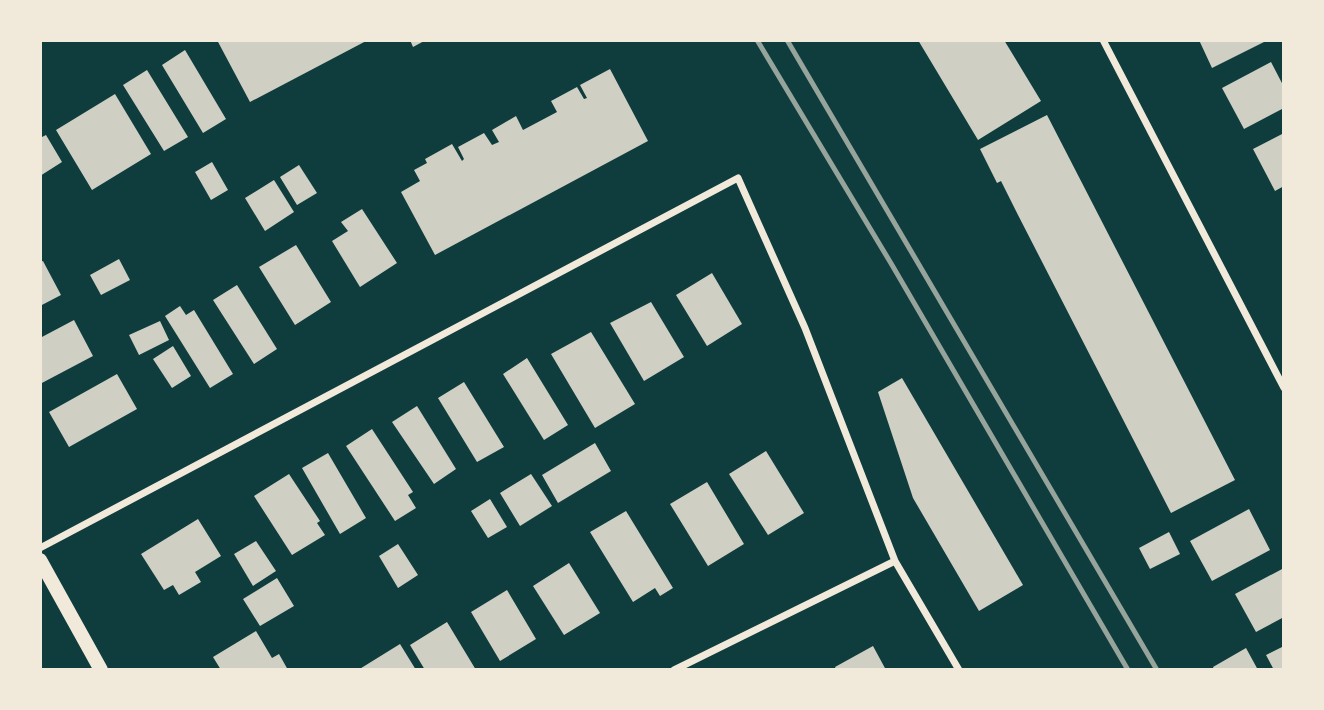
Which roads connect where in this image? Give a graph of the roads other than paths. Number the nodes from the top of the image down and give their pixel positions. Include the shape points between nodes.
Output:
1 (1104, 40) edge
2 (1284, 388) edge
3 (40, 548) edge
4 (40, 560) edge
5 (895, 561) junction
6 (96, 668) edge
7 (674, 670) edge
8 (959, 670) edge

1 - 2 street
3 - 5 street via 738,178 805,328
4 - 6 main road
5 - 7 street
5 - 8 street

